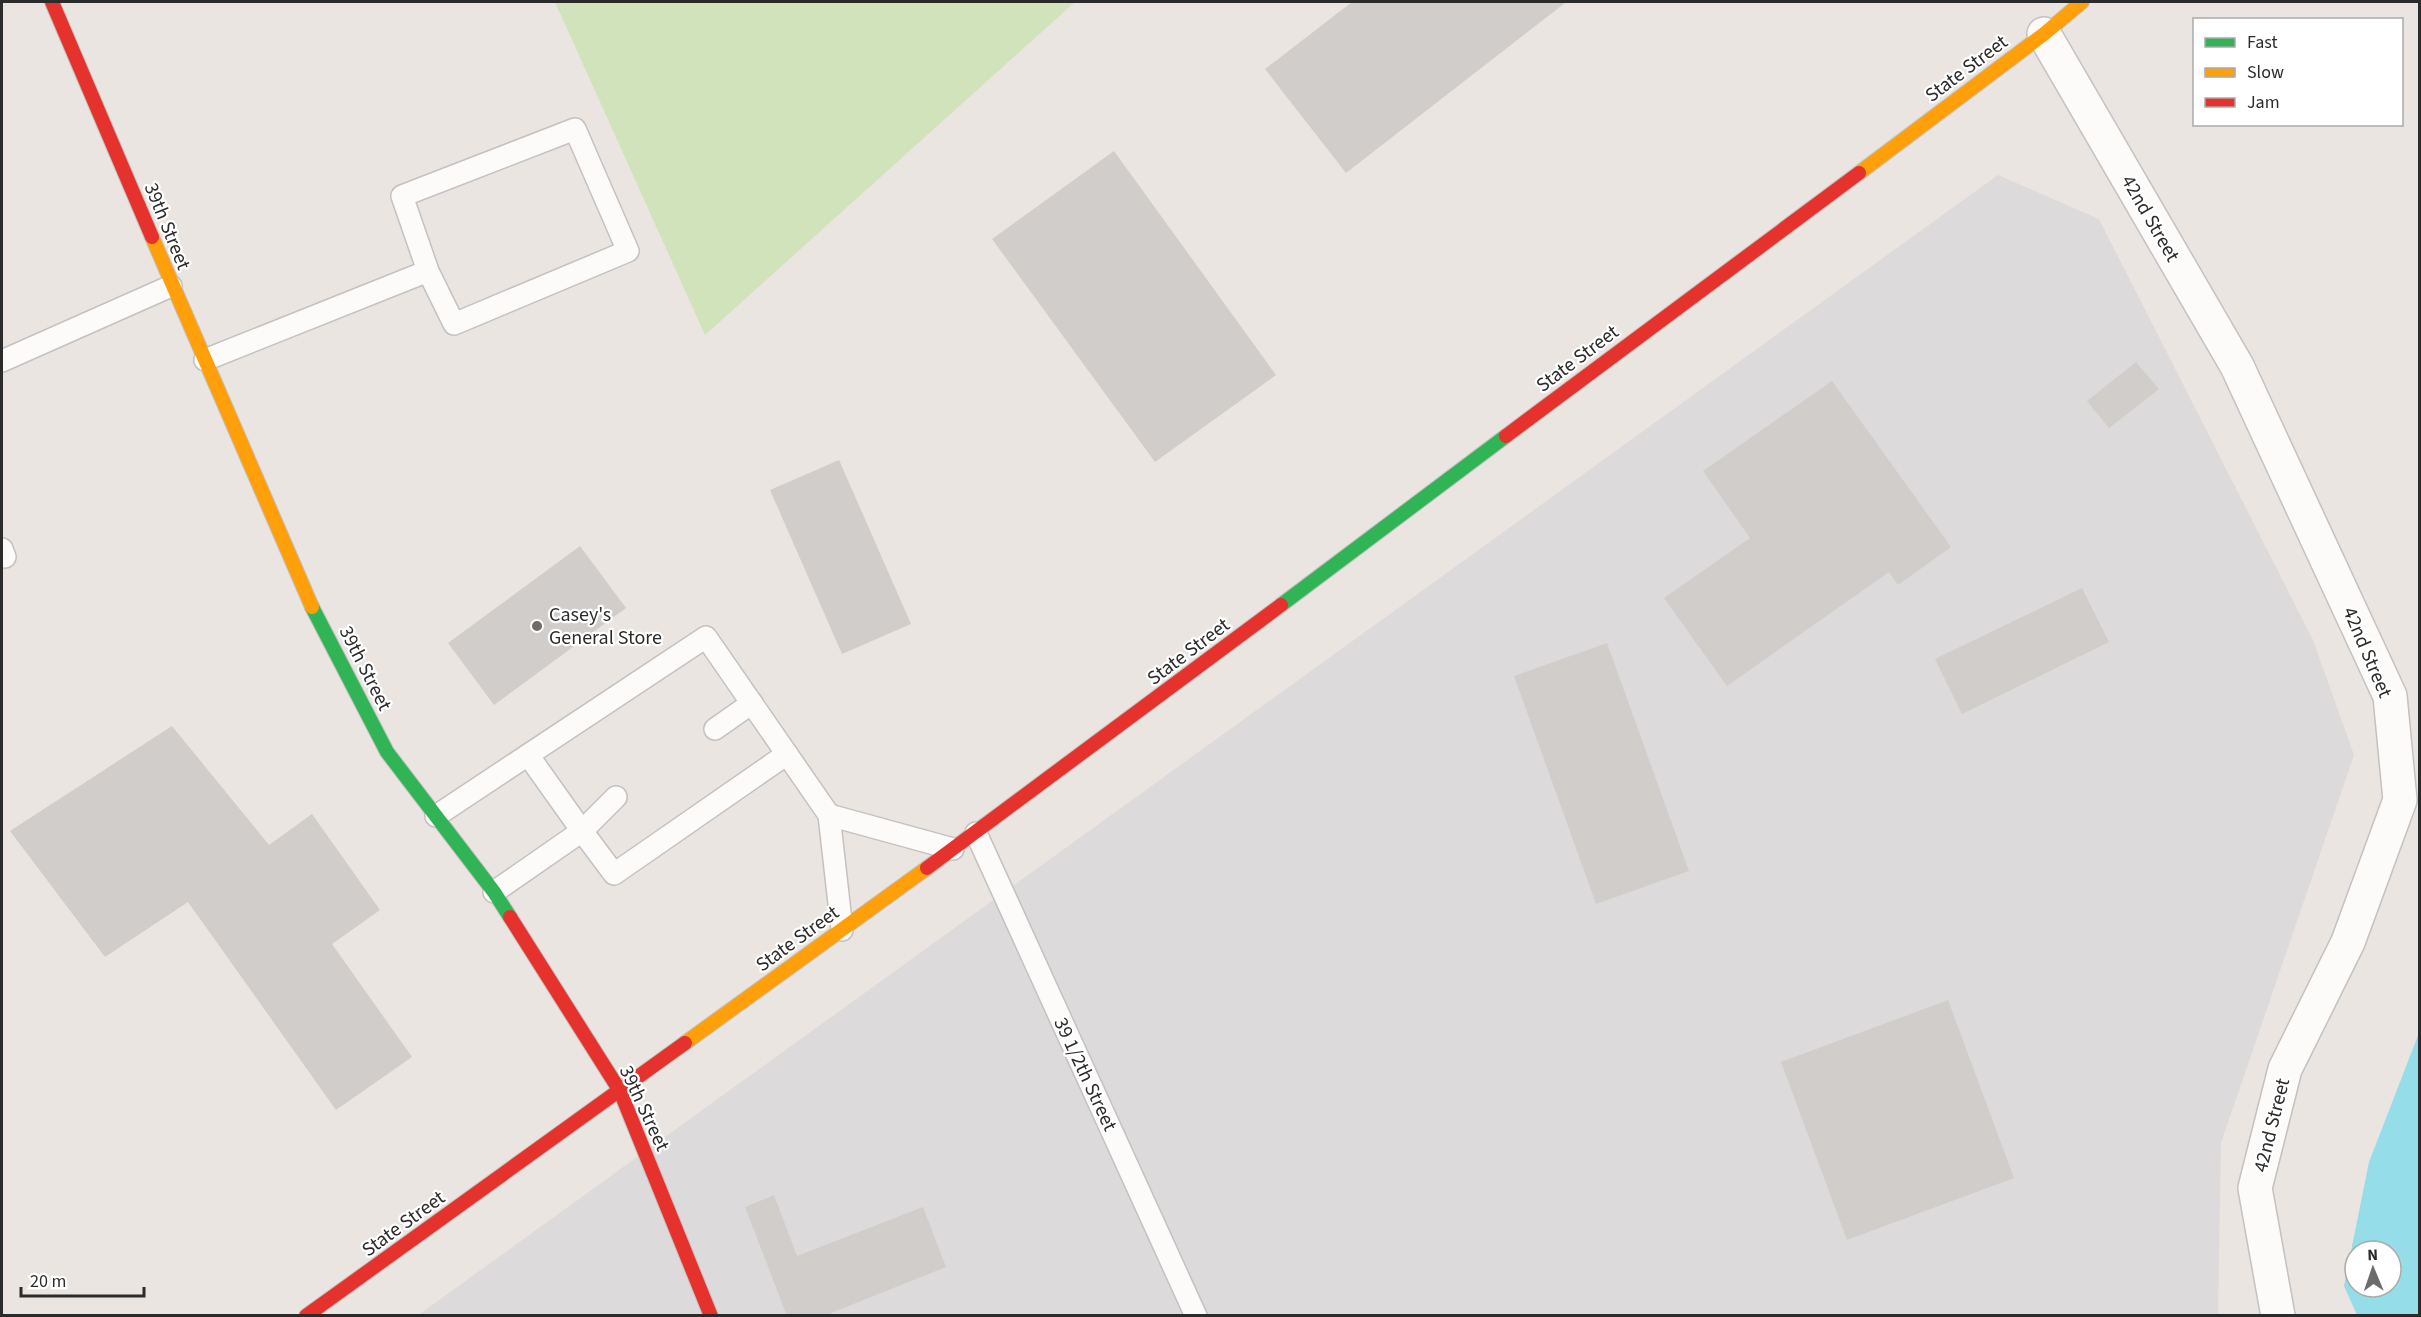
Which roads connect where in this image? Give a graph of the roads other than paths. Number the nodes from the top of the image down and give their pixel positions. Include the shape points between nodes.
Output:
1 (52, 2) edge
2 (2082, 2) edge
3 (2044, 34) junction
4 (428, 271) junction
5 (171, 286) junction
6 (205, 360) junction
7 (2, 361) edge
8 (752, 703) junction
9 (715, 729) dead end
10 (787, 754) junction
11 (528, 755) junction
12 (616, 797) dead end
13 (829, 815) junction
14 (436, 816) junction
15 (582, 831) junction
16 (976, 833) junction
17 (953, 849) junction
18 (494, 892) junction
19 (842, 930) junction
20 (620, 1091) junction
21 (306, 1316) edge
22 (711, 1316) edge
23 (1196, 1316) edge
24 (2278, 1316) edge

1 - 5 main road, 39th Street
2 - 3 main road, State Street
3 - 16 main road, State Street
3 - 24 street, 42nd Street via 2237,366 2390,696 2400,800 2348,942 2285,1069 2256,1188
4 - 4 lane via 402,196 575,129 628,250 454,324
4 - 6 lane
5 - 6 main road, 39th Street
5 - 7 lane
6 - 14 main road, 39th Street via 302,588 387,752
8 - 9 lane
8 - 10 lane
8 - 11 lane via 706,637
10 - 13 lane
10 - 15 lane via 614,874
11 - 14 lane
11 - 15 lane
12 - 15 lane
13 - 17 lane
13 - 19 lane
14 - 18 main road, 39th Street
15 - 18 lane
16 - 17 main road, State Street
16 - 23 lane, 39 1/2th Street
17 - 19 main road, State Street
18 - 20 main road, 39th Street
19 - 20 main road, State Street
20 - 21 main road, State Street
20 - 22 main road, 39th Street

